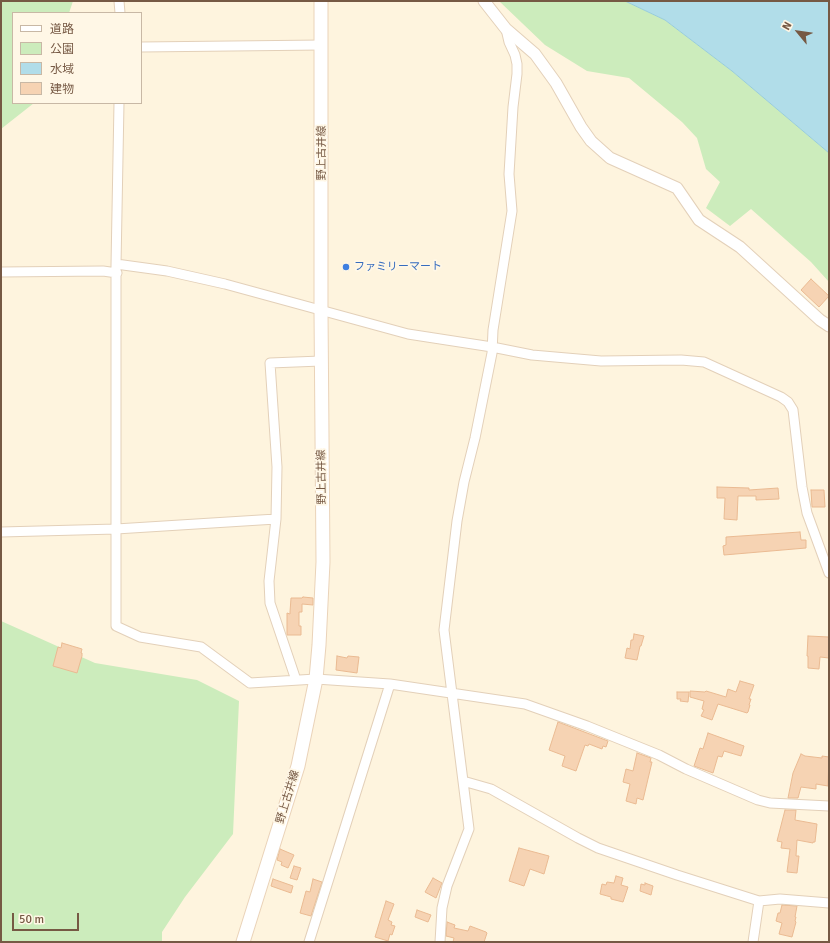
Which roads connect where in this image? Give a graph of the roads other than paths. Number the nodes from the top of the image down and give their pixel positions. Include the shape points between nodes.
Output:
1 (119, 1) edge
2 (322, 1) edge
3 (484, 1) edge
4 (120, 12) edge
5 (506, 29) junction
6 (322, 45) junction
7 (142, 47) edge
8 (119, 104) edge
9 (117, 269) junction
10 (1, 272) edge
11 (321, 311) junction
12 (829, 326) edge
13 (492, 347) junction
14 (321, 361) junction
15 (276, 519) junction
16 (116, 529) junction
17 (1, 532) edge
18 (829, 573) edge
19 (296, 680) junction
20 (316, 680) junction
21 (390, 684) junction
22 (452, 693) junction
23 (463, 781) junction
24 (829, 806) edge
25 (759, 901) junction
26 (829, 903) edge
27 (243, 942) edge
28 (309, 942) edge
29 (440, 942) edge
30 (753, 942) edge

1 - 4 street
2 - 6 main road, 野上古井線
3 - 5 street
5 - 12 street via 536,54 591,141 610,158 677,188 699,220 740,247
5 - 13 street via 515,55 517,74 509,174 512,211
6 - 7 street
6 - 11 main road, 野上古井線
8 - 9 street
9 - 10 street
9 - 11 street via 166,271 225,284
9 - 16 street
11 - 13 street via 408,334
11 - 14 main road, 野上古井線
13 - 18 street via 532,355 601,361 704,362 781,397 793,410 807,513
13 - 22 street via 464,482 449,584 444,630
14 - 15 street via 270,363 277,466
14 - 20 main road, 野上古井線 via 323,562
15 - 16 street
15 - 19 street via 269,581 270,603
16 - 17 street
16 - 19 street via 116,626 140,637 201,647 250,682
19 - 20 street
20 - 21 street
20 - 27 main road, 野上古井線 via 298,766
21 - 22 street
21 - 28 street
22 - 23 street
22 - 24 street via 525,704 587,726 758,800
23 - 25 street via 492,788 598,848
23 - 29 street via 469,829 447,886 442,908
25 - 26 street via 780,899
25 - 30 street

